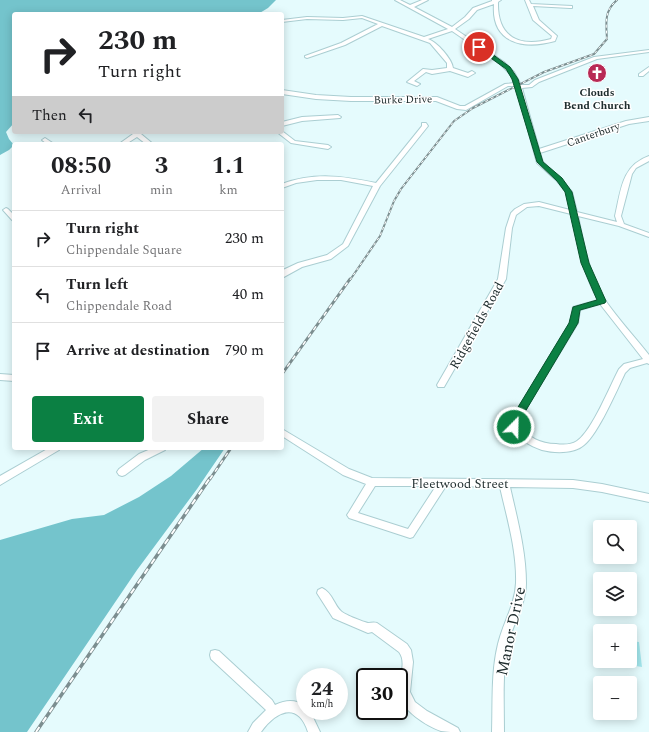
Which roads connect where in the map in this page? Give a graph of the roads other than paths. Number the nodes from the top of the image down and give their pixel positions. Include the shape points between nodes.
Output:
1 (397, 0) edge
2 (426, 0) edge
3 (496, 0) edge
4 (529, 2) edge
5 (410, 7) junction
6 (570, 7) dead end
7 (284, 21) edge
8 (382, 24) junction
9 (452, 29) junction
10 (424, 39) junction
11 (649, 51) edge
12 (307, 57) dead end
13 (450, 66) junction
14 (649, 69) edge
15 (467, 75) dead end
16 (641, 75) dead end
17 (417, 84) dead end
18 (518, 85) junction
19 (284, 92) edge
20 (338, 117) dead end
21 (649, 119) edge
22 (284, 124) edge
23 (424, 124) dead end
24 (136, 134) edge
25 (138, 134) edge
26 (283, 134) edge
27 (45, 140) dead end
28 (48, 142) edge
29 (125, 142) edge
30 (148, 142) edge
31 (328, 147) dead end
32 (537, 152) junction
33 (649, 158) edge
34 (284, 185) edge
35 (377, 185) junction
36 (6, 210) dead end
37 (574, 213) junction
38 (12, 217) edge
39 (621, 225) junction
40 (649, 235) edge
41 (284, 274) edge
42 (602, 301) junction
43 (648, 360) edge
44 (0, 377) edge
45 (12, 378) edge
46 (441, 385) dead end
47 (284, 433) edge
48 (53, 450) edge
49 (158, 450) edge
50 (122, 472) dead end
51 (0, 481) edge
52 (372, 482) junction
53 (504, 483) junction
54 (443, 484) junction
55 (649, 498) edge
56 (322, 593) dead end
57 (215, 655) dead end
58 (274, 712) junction
59 (254, 732) edge
60 (314, 732) edge
61 (454, 732) edge
62 (498, 732) edge

1 - 5 street
2 - 5 street
3 - 4 street via 496,18 506,35 524,44 545,44 556,36 536,21
3 - 9 street via 475,9
4 - 6 street
5 - 9 street
7 - 8 street via 362,17
8 - 10 street
8 - 12 street via 343,44
9 - 10 street
9 - 18 street via 502,63 512,73
10 - 13 street via 433,43
11 - 18 street, Burke Drive via 596,58 530,86
13 - 15 street
13 - 17 street via 432,72 425,70 410,82
14 - 16 street
18 - 19 street, Burke Drive via 507,85 466,108 459,108 437,98 351,100
18 - 32 street
20 - 22 street
21 - 32 street, Canterbury via 628,122
23 - 35 street via 425,126
24 - 29 street
25 - 30 street
26 - 31 street via 293,142
27 - 28 street
32 - 37 street via 543,167 567,188
33 - 39 street via 634,167 629,174 618,216
34 - 35 street via 300,179 317,177 344,178
35 - 41 street via 346,245 329,257 300,265
36 - 38 street
37 - 39 street, Ridgefields Road
37 - 42 street via 585,263
37 - 46 street, Ridgefields Road via 532,204 521,207 513,214 502,279
39 - 40 street, Ridgefields Road
42 - 43 street
42 - 43 street via 576,309 574,323 514,422 514,427 526,439 540,447 564,448 580,444 589,433 622,371 627,366
44 - 45 street
47 - 52 street, Fleetwood Street via 346,472
48 - 51 street
49 - 50 street via 142,457
52 - 54 street, Fleetwood Street
52 - 54 street via 352,515 410,534
53 - 54 street, Fleetwood Street
53 - 55 street, Fleetwood Street via 573,484
53 - 62 street, Manor Drive via 520,562 521,583 500,662 497,693
56 - 61 street via 337,614 377,630 402,648 408,657 404,693 406,700 423,715
57 - 58 street
58 - 59 street
58 - 60 street via 292,706 299,709 309,720

